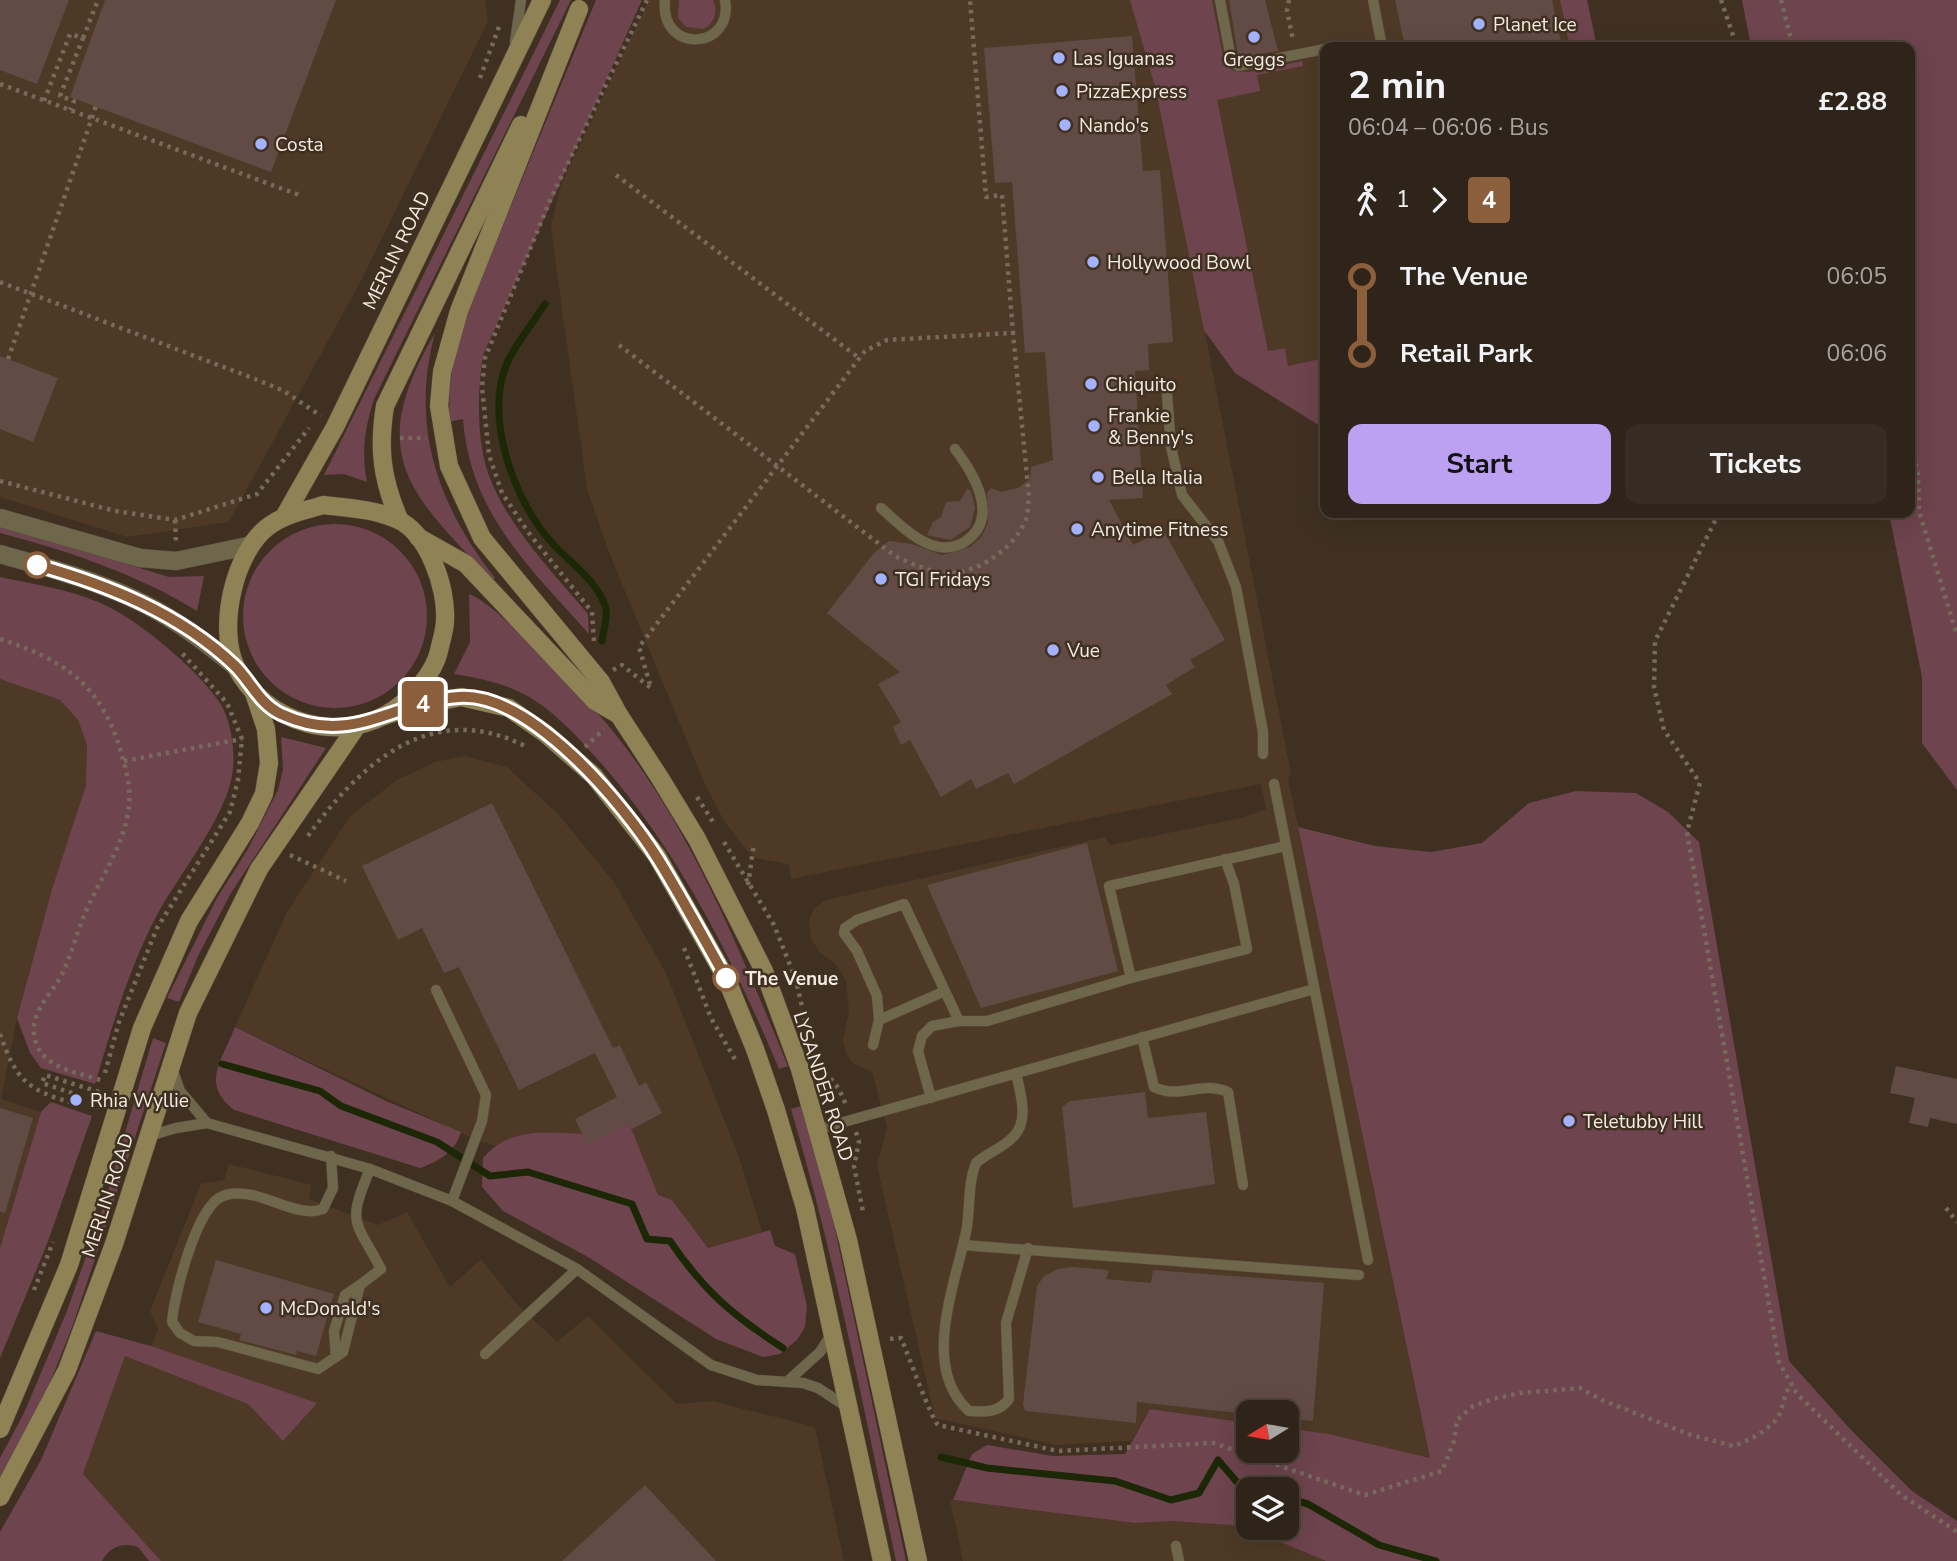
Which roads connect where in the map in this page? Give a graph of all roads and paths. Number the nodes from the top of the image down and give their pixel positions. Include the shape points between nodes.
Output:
1 (98, 0) edge
2 (521, 0) edge
3 (542, 0) edge
4 (647, 0) edge
5 (665, 0) edge
6 (726, 0) edge
7 (970, 0) edge
8 (1220, 0) edge
9 (1289, 0) edge
10 (1373, 0) edge
11 (1721, 0) edge
12 (1781, 0) edge
13 (581, 4) edge
14 (502, 18) dead end
15 (1304, 37) dead end
16 (83, 38) junction
17 (1381, 42) edge
18 (1735, 42) edge
19 (1792, 42) edge
20 (1320, 50) edge
21 (511, 63) junction
22 (0, 84) edge
23 (475, 90) dead end
24 (44, 101) junction
25 (96, 106) dead end
26 (70, 110) junction
27 (92, 118) junction
28 (616, 176) dead end
29 (299, 195) dead end
30 (0, 282) edge
31 (29, 293) junction
32 (1013, 332) junction
33 (619, 345) dead end
34 (859, 358) junction
35 (8, 359) dead end
36 (1167, 394) dead end
37 (324, 408) dead end
38 (314, 410) dead end
39 (956, 449) dead end
40 (1915, 460) edge
41 (777, 466) junction
42 (0, 481) edge
43 (881, 508) dead end
44 (284, 517) junction
45 (0, 518) edge
46 (1716, 518) edge
47 (399, 519) junction
48 (176, 520) junction
49 (418, 537) junction
50 (248, 546) junction
51 (0, 554) edge
52 (176, 561) junction
53 (1957, 635) edge
54 (0, 639) edge
55 (172, 643) dead end
56 (594, 645) dead end
57 (606, 662) dead end
58 (235, 666) junction
59 (611, 671) junction
60 (619, 681) dead end
61 (253, 690) junction
62 (619, 715) junction
63 (384, 716) junction
64 (357, 726) junction
65 (242, 739) junction
66 (534, 750) dead end
67 (1264, 754) dead end
68 (573, 758) junction
69 (124, 761) junction
70 (1274, 785) dead end
71 (694, 792) dead end
72 (754, 843) dead end
73 (1286, 846) junction
74 (273, 848) junction
75 (293, 857) junction
76 (1225, 859) junction
77 (286, 869) dead end
78 (346, 881) dead end
79 (748, 886) junction
80 (680, 936) dead end
81 (1131, 978) junction
82 (1314, 989) junction
83 (436, 990) dead end
84 (945, 991) junction
85 (879, 1020) junction
86 (959, 1021) junction
87 (808, 1032) dead end
88 (0, 1034) edge
89 (1142, 1037) junction
90 (873, 1045) dead end
91 (818, 1063) dead end
92 (171, 1066) junction
93 (743, 1071) dead end
94 (1016, 1073) junction
95 (103, 1081) junction
96 (99, 1092) junction
97 (931, 1098) junction
98 (96, 1104) dead end
99 (853, 1120) junction
100 (207, 1123) junction
101 (819, 1129) junction
102 (149, 1136) junction
103 (331, 1156) junction
104 (370, 1169) junction
105 (1243, 1185) dead end
106 (452, 1201) junction
107 (1946, 1208) dead end
108 (1957, 1222) edge
109 (866, 1224) dead end
110 (57, 1230) dead end
111 (963, 1245) junction
112 (1028, 1248) junction
113 (1368, 1260) dead end
114 (577, 1269) junction
115 (1359, 1275) dead end
116 (34, 1292) dead end
117 (887, 1327) dead end
118 (833, 1332) junction
119 (890, 1339) junction
120 (893, 1352) dead end
121 (485, 1354) dead end
122 (789, 1380) junction
123 (1791, 1384) junction
124 (850, 1409) junction
125 (0, 1429) edge
126 (0, 1497) edge
127 (1957, 1532) edge
128 (1176, 1546) dead end
129 (882, 1561) edge
130 (918, 1561) edge
131 (1179, 1561) edge

1 - 16 path
2 - 21 lane
3 - 21 street, MERLIN ROAD
4 - 56 path via 551,198 485,358 482,387 489,455 502,493 592,612
5 - 6 lane via 670,27 696,40 721,26
7 - 32 path via 986,197 1002,195
8 - 20 lane via 1231,59 1238,66
9 - 15 path via 1293,40
10 - 17 lane
11 - 18 path
12 - 19 path
13 - 47 street via 385,406 379,448
13 - 62 street via 459,311 442,372 439,406 449,466 482,538 601,682
14 - 23 path
16 - 24 path via 70,34
16 - 26 path via 60,96 74,101
21 - 44 street, MERLIN ROAD via 335,427
22 - 24 path
24 - 26 path
25 - 27 path
26 - 27 path
27 - 29 path
27 - 31 path
28 - 34 path
30 - 31 path
31 - 35 path
31 - 38 path via 256,379
32 - 34 path via 887,340
32 - 41 path via 1029,497 1025,523 1004,549 985,563 949,573 923,569 895,556
33 - 41 path
34 - 41 path
36 - 67 lane via 1171,447 1182,495 1218,541 1236,587
37 - 48 path via 257,494
39 - 43 lane via 976,483 983,507 982,522 963,543 949,548 934,546
40 - 53 path via 1919,511
41 - 59 path via 639,647 651,688 622,665
42 - 48 path via 115,511
44 - 47 street via 323,505
44 - 50 street
45 - 52 street via 140,558
46 - 123 path via 1655,641 1654,687 1664,730 1700,783 1687,832 1780,1362
47 - 49 street
48 - 52 path
49 - 62 street, LYSANDER ROAD via 466,564 595,701
49 - 63 street via 445,602 445,622 437,660 409,699
50 - 52 street
50 - 58 street via 233,584 229,627
51 - 58 street via 129,596 184,627
54 - 69 path via 43,653 75,674 97,696 115,730
55 - 65 path via 227,703
57 - 59 path
58 - 61 street
59 - 60 path
61 - 64 street via 278,713 319,727
61 - 125 street, MERLIN ROAD via 266,729 269,763 264,794 189,921 142,1028 69,1265
62 - 68 path
62 - 101 street, LYSANDER ROAD via 697,839 764,971
63 - 64 street
63 - 68 street via 461,697 485,701 509,708
64 - 74 street, MERLIN ROAD
65 - 69 path
65 - 95 path via 230,812 157,928 119,1022
66 - 75 path via 498,735 464,729 436,731 407,741 338,794
68 - 118 street via 594,776 657,856 726,978 776,1110 805,1208
69 - 95 path via 130,805 121,837 64,970 36,1012 33,1028 44,1058
70 - 73 lane
71 - 79 path
72 - 79 path
73 - 76 lane
73 - 82 lane
74 - 75 path
74 - 92 street, MERLIN ROAD via 188,1013
75 - 77 path
75 - 78 path
76 - 81 lane via 1247,949
76 - 81 lane via 1109,886
79 - 87 path via 787,955
80 - 93 path via 711,1018
81 - 86 lane via 987,1021
82 - 89 lane
82 - 113 lane
83 - 106 lane via 486,1095 482,1121
84 - 85 lane
84 - 85 lane via 904,904 857,920 844,933 877,996
84 - 86 lane
85 - 90 lane
86 - 97 lane via 932,1026 922,1036 918,1051
88 - 96 path via 33,1090 73,1102 75,1094 42,1083 45,1075
89 - 94 lane
89 - 105 lane via 1154,1087 1169,1094 1213,1086 1228,1092
91 - 99 path via 839,1088
92 - 100 lane via 180,1091
92 - 102 street, MERLIN ROAD
94 - 97 lane
94 - 111 lane via 1023,1102 1021,1126 976,1163
95 - 96 path
96 - 98 path
97 - 99 lane
99 - 101 lane
99 - 109 path via 859,1142 854,1166
100 - 102 lane
100 - 103 lane
101 - 130 street, LYSANDER ROAD
102 - 126 street, MERLIN ROAD via 67,1370
103 - 104 lane
103 - 104 lane via 333,1188 323,1209 314,1213 254,1195 233,1193 218,1199 186,1258 174,1300 172,1322 180,1333 194,1341 218,1342 318,1369 336,1357 334,1331 345,1295 381,1269 357,1228 354,1211
104 - 106 lane
106 - 114 lane
107 - 108 path
110 - 116 path
111 - 112 lane
111 - 112 lane via 946,1307 946,1369 954,1399 968,1411 990,1412 1004,1407 1009,1399 1006,1323
112 - 115 lane
114 - 121 lane
114 - 122 lane via 710,1365 757,1380
117 - 119 path
118 - 122 lane via 820,1352
118 - 124 street
119 - 120 path
119 - 123 path via 901,1338 938,1425 1058,1451 1213,1443 1365,1495 1442,1471 1457,1420 1473,1406 1493,1399 1580,1388 1691,1436 1733,1446 1762,1432 1779,1416
122 - 124 lane via 818,1388
123 - 127 path via 1900,1494
124 - 129 street
128 - 131 lane

